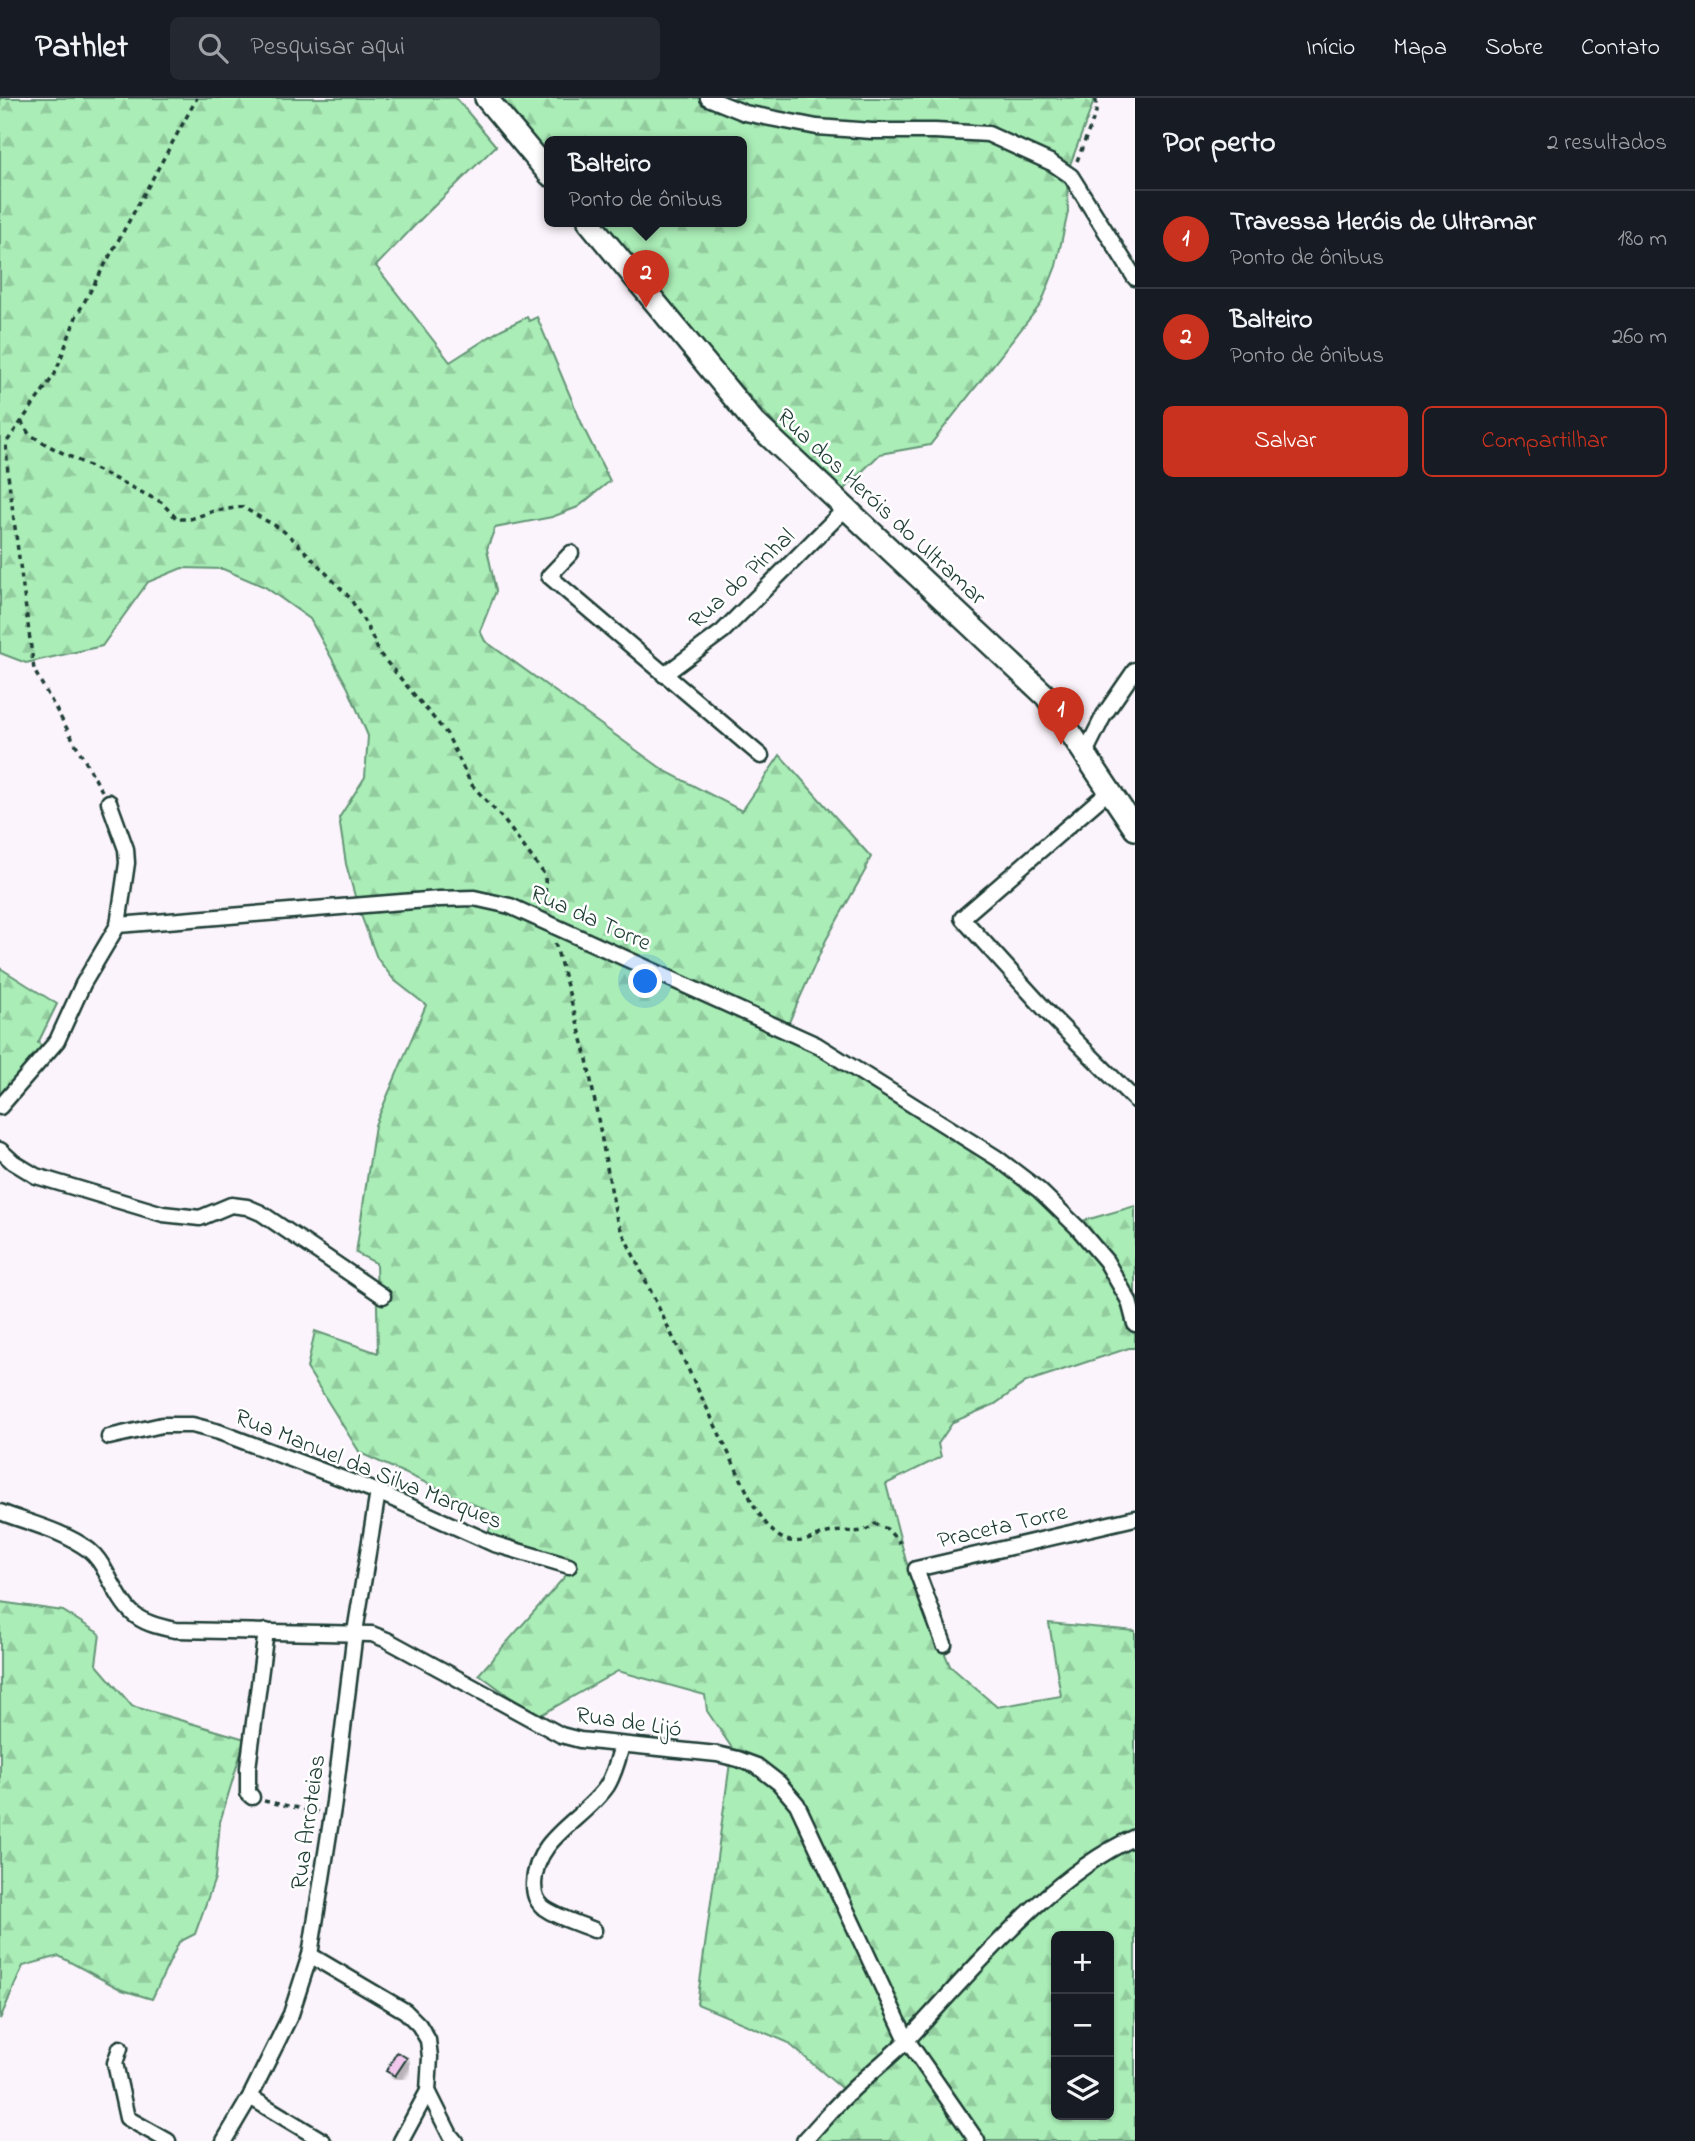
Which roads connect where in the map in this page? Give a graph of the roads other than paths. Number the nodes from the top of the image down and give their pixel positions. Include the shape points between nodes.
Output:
1 (485, 98) edge
2 (708, 98) edge
3 (544, 168) edge
4 (593, 227) edge
5 (1135, 278) edge
6 (845, 509) junction
7 (571, 553) dead end
8 (1135, 670) edge
9 (664, 676) junction
10 (1085, 753) junction
11 (761, 756) dead end
12 (1109, 791) junction
13 (108, 802) road end
14 (1135, 829) edge
15 (117, 925) junction
16 (1135, 1100) edge
17 (0, 1107) edge
18 (0, 1150) edge
19 (383, 1296) dead end
20 (1135, 1324) edge
21 (109, 1437) dead end
22 (378, 1492) junction
23 (0, 1511) edge
24 (1135, 1518) edge
25 (569, 1566) dead end
26 (266, 1631) junction
27 (355, 1632) junction
28 (944, 1644) dead end
29 (622, 1745) junction
30 (252, 1797) road end
31 (1135, 1837) edge
32 (594, 1930) dead end
33 (310, 1955) junction
34 (907, 2040) junction
35 (120, 2048) dead end
36 (428, 2091) junction
37 (250, 2097) junction
38 (168, 2141) edge
39 (224, 2141) edge
40 (323, 2141) edge
41 (401, 2141) edge
42 (455, 2141) edge
43 (804, 2141) edge
44 (977, 2141) edge

1 - 3 street
2 - 5 street via 745,113 817,127 988,134 1071,176
4 - 6 street, Rua dos Heróis do Ultramar via 754,422
6 - 9 street, Rua do Pinhal via 723,631
6 - 10 street, Rua dos Heróis do Ultramar via 1046,696
7 - 9 street via 550,576
8 - 10 street
9 - 11 street
10 - 12 street, Rua dos Heróis do Ultramar
12 - 14 street, Rua dos Heróis do Ultramar
12 - 16 street via 962,918
13 - 15 street via 127,863
15 - 17 street via 57,1041
15 - 20 street, Rua da Torre via 439,899 474,898 510,906 817,1045 998,1158 1039,1190 1106,1261 1129,1301
18 - 19 street via 36,1176 163,1214 200,1219 231,1205 247,1207
21 - 22 street, Rua Manuel da Silva Marques via 162,1425 192,1425
22 - 25 street, Rua Manuel da Silva Marques via 494,1544
22 - 27 street, Rua Arroteias
23 - 26 street, Rua de Lijó via 91,1552 125,1607 155,1626
24 - 28 street, Praceta Torre via 916,1569
26 - 27 street, Rua de Lijó
26 - 30 street via 248,1768 248,1794
27 - 29 street, Rua de Lijó via 387,1640 561,1734
27 - 33 street, Rua Arroteias
29 - 32 street via 606,1787 556,1835 538,1862 534,1880 534,1895 543,1907
29 - 34 street, Rua de Lijó via 738,1759 757,1766 779,1783 797,1804
31 - 34 street via 1084,1865 1048,1896
33 - 36 street via 405,2011 419,2025 428,2040
33 - 37 street, Rua Arroteias via 291,2014
34 - 43 street
34 - 44 street, Rua de Lijó
35 - 38 street via 116,2063 127,2118
36 - 41 street
36 - 42 street
37 - 39 street, Rua Arroteias
37 - 40 street

